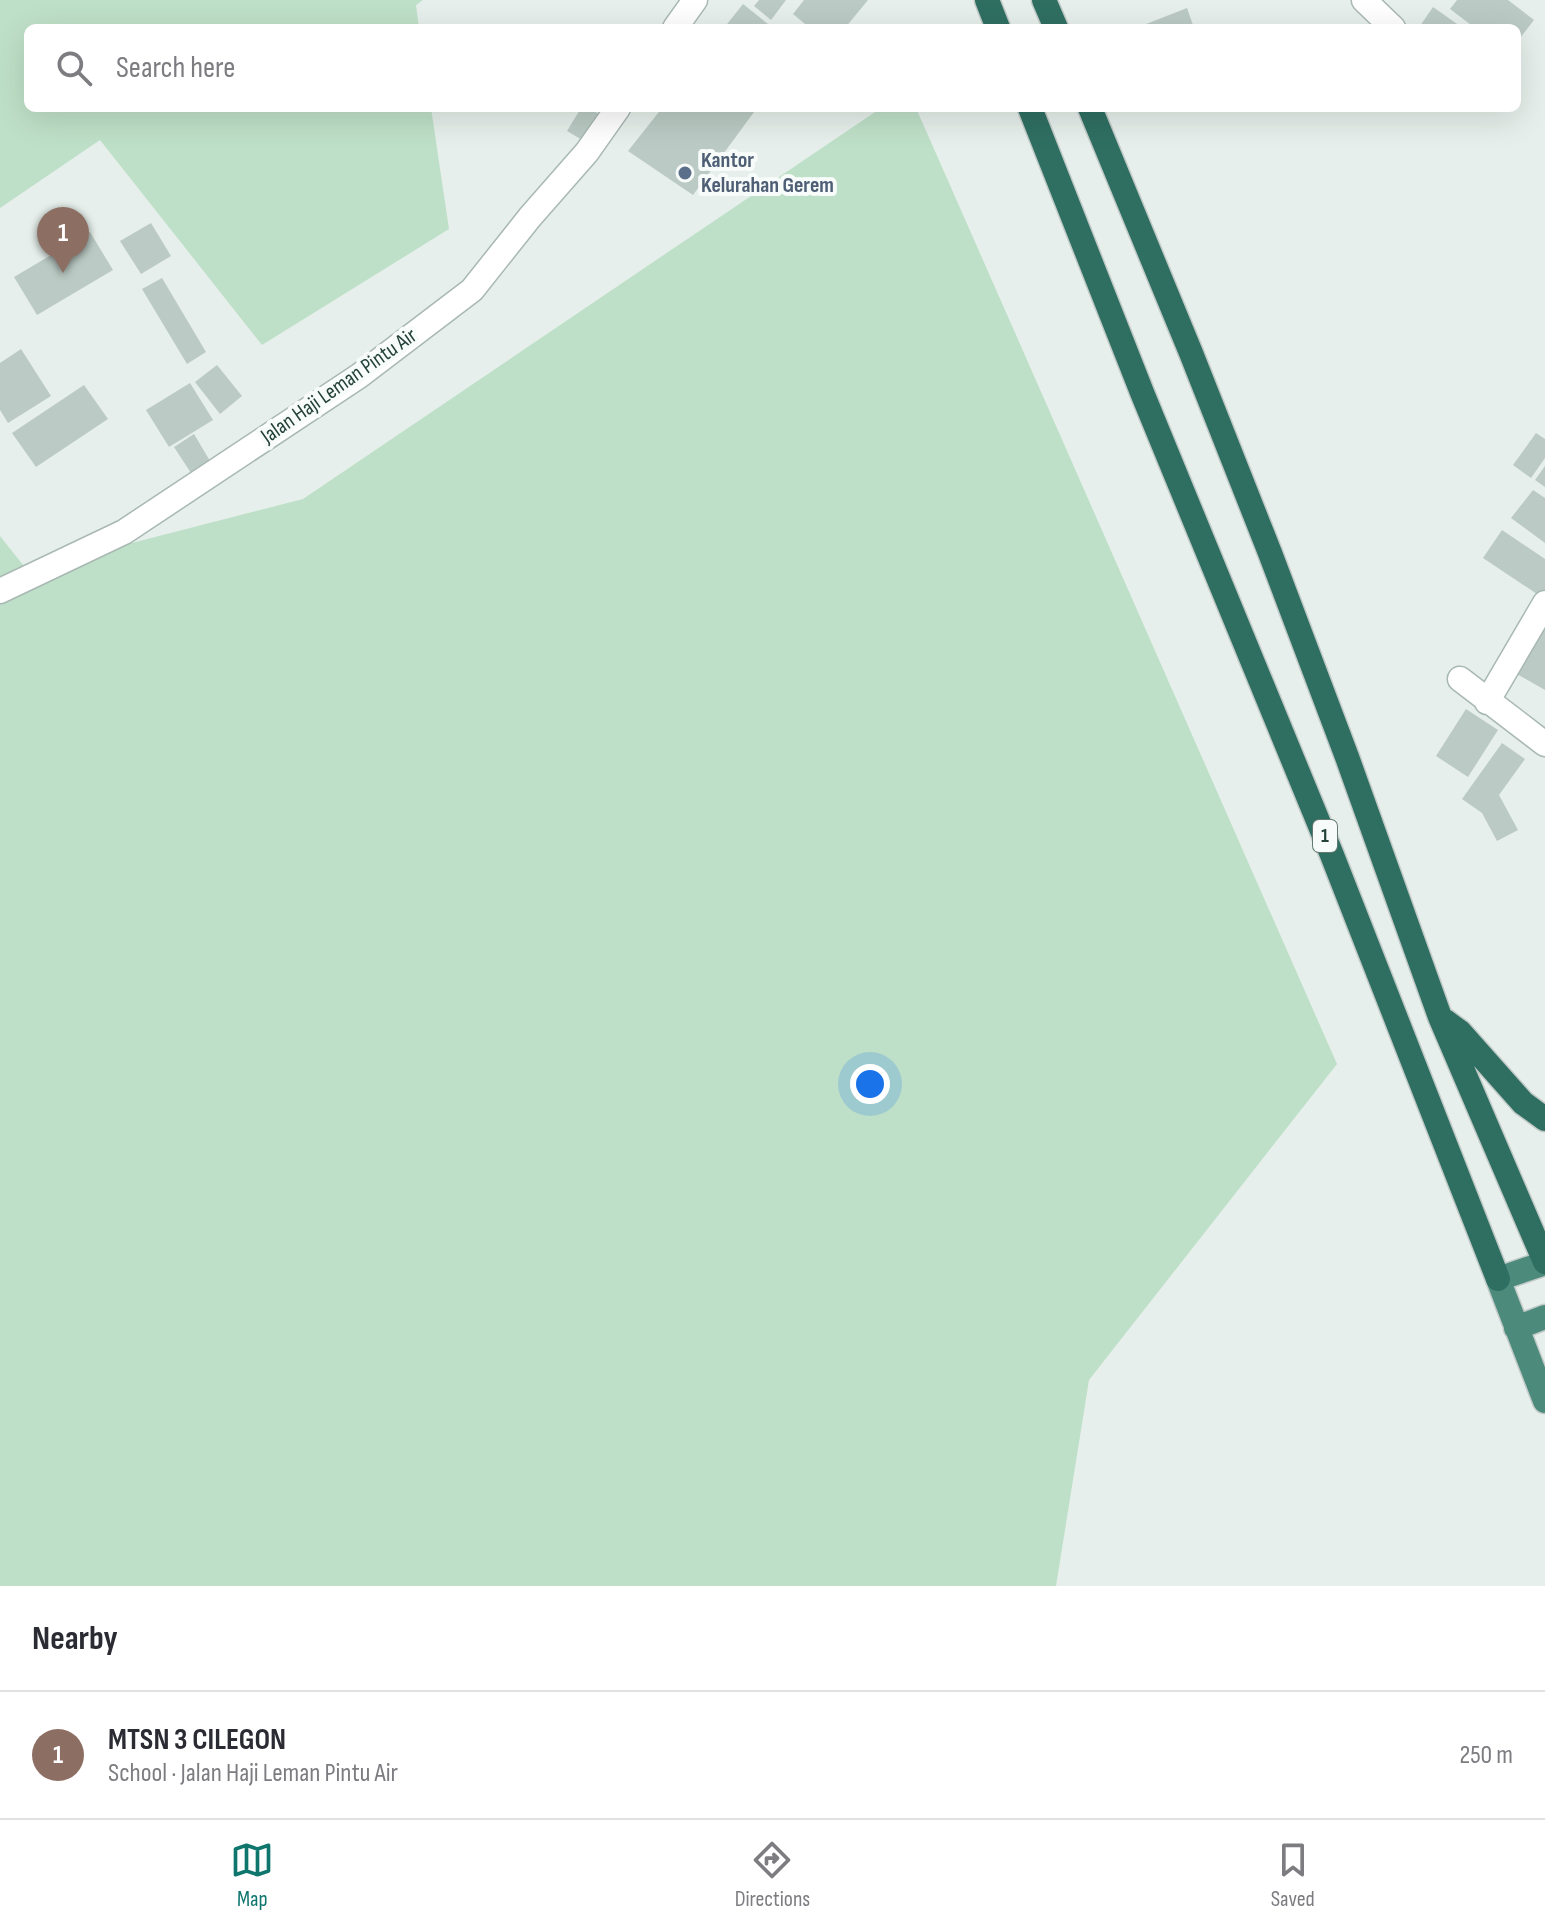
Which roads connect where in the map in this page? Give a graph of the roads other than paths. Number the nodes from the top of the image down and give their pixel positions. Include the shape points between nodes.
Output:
1 (695, 0) edge
2 (987, 0) edge
3 (1044, 0) edge
4 (1364, 0) edge
5 (678, 24) edge
6 (996, 24) edge
7 (1054, 24) edge
8 (1389, 24) edge
9 (615, 112) edge
10 (1032, 112) edge
11 (1092, 112) edge
12 (0, 591) edge
13 (1545, 603) edge
14 (1460, 679) dead end
15 (1487, 702) junction
16 (1545, 744) edge
17 (1440, 1017) junction
18 (1545, 1119) edge
19 (1545, 1263) edge
20 (1498, 1279) junction
21 (1545, 1317) edge
22 (1516, 1328) junction
23 (1545, 1401) edge

1 - 5 street
2 - 6 highway
3 - 7 highway
4 - 8 street
9 - 12 street, Jalan Haji Leman Pintu Air via 472,290 359,376 124,532
10 - 20 highway, 1
11 - 17 highway, 1 via 1270,553
13 - 15 street
14 - 15 street
15 - 16 street
17 - 18 highway
17 - 19 highway, 1
19 - 20 highway
20 - 22 highway, 1
21 - 22 highway
22 - 23 highway

